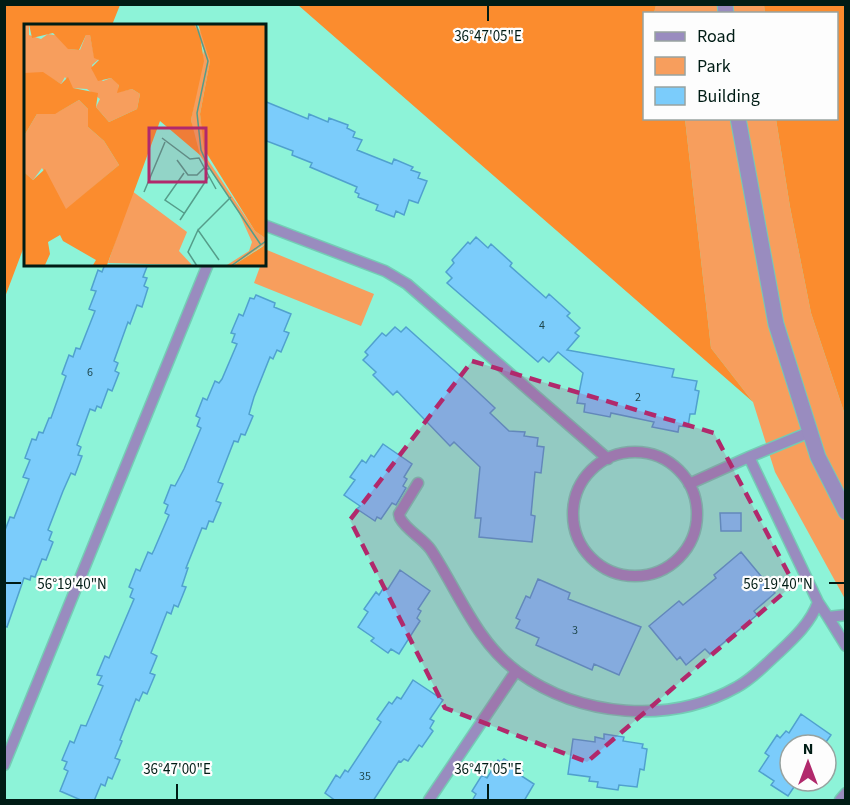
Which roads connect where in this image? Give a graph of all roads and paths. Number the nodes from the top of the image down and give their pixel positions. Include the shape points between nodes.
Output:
1 (738, 120) edge
2 (266, 226) edge
3 (207, 266) edge
4 (810, 432) junction
5 (749, 457) junction
6 (608, 459) junction
7 (418, 483) dead end
8 (690, 484) junction
9 (846, 512) edge
10 (818, 602) junction
11 (846, 615) edge
12 (828, 617) junction
13 (846, 646) edge
14 (516, 671) junction
15 (4, 765) edge
16 (846, 793) edge
17 (429, 801) edge
18 (840, 801) edge

1 - 4 street via 776,324
2 - 6 lane via 385,271 406,284
3 - 15 lane
4 - 5 lane
4 - 9 street
5 - 8 lane
5 - 10 lane
6 - 8 lane via 634,452 657,456 673,465
6 - 8 lane via 582,483 573,513 575,528 587,552 597,562 623,574 654,573 669,566 691,542 696,501
7 - 14 lane via 400,518 430,548 472,619
10 - 12 lane
10 - 14 lane via 814,614 791,641 738,686 707,700 664,711 621,711 584,704 544,690
11 - 12 lane
12 - 13 lane
14 - 17 lane
16 - 18 lane

